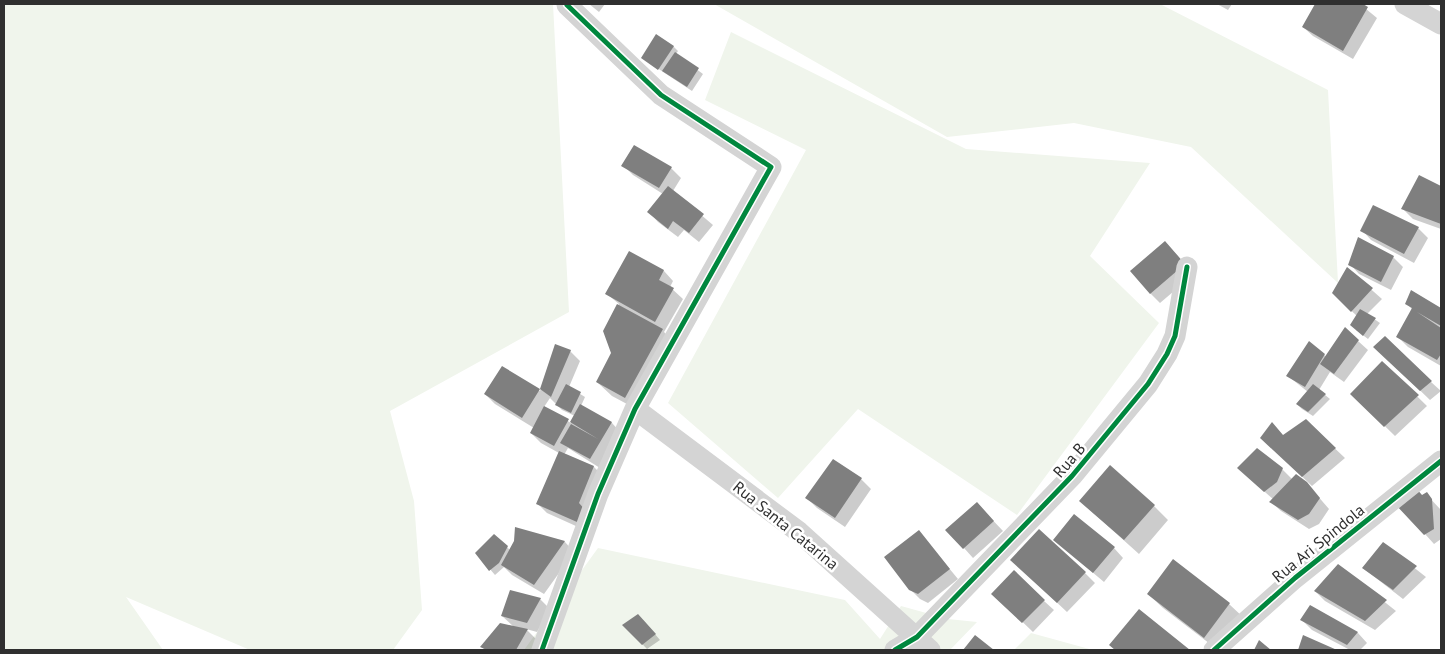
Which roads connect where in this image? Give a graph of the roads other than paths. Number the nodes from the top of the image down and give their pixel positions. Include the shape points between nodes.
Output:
1 (1405, 4) edge
2 (567, 5) edge
3 (1441, 24) edge
4 (1187, 267) dead end
5 (635, 409) junction
6 (1441, 461) edge
7 (923, 644) edge
8 (542, 650) edge
9 (895, 650) edge
10 (1214, 650) edge

1 - 3 street
2 - 5 street via 661,95 771,166
4 - 7 street, Rua B via 1175,336 1148,384 1072,476
5 - 7 street, Rua Santa Catarina via 799,532
5 - 8 street via 598,494
6 - 10 street, Rua Ari Spindola via 1294,578
7 - 9 street, Rua B

